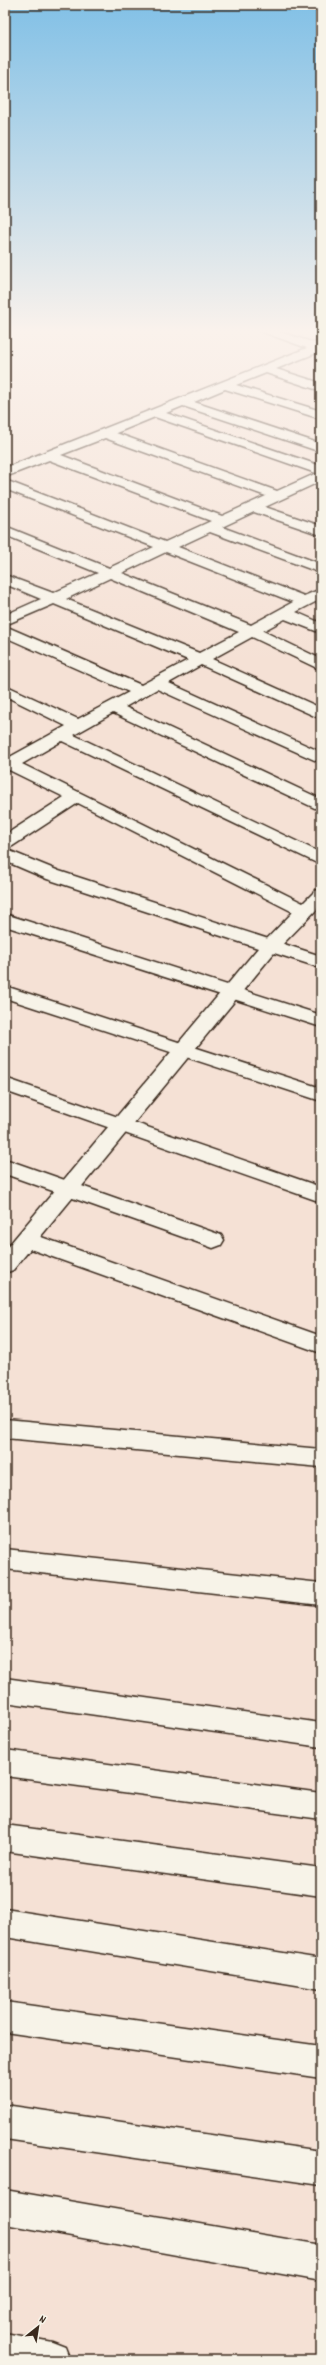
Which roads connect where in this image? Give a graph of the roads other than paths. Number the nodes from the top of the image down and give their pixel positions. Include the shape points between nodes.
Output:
1 (84, 441) edge
2 (127, 441) edge
3 (237, 441) edge
4 (301, 441) edge
5 (321, 448) edge
6 (48, 456) junction
7 (321, 470) edge
8 (5, 472) edge
9 (321, 476) edge
10 (5, 484) edge
11 (301, 485) junction
12 (321, 492) edge
13 (277, 496) junction
14 (254, 507) junction
15 (216, 524) junction
16 (5, 530) edge
17 (321, 531) edge
18 (166, 547) junction
19 (321, 569) edge
20 (109, 573) junction
21 (5, 579) edge
22 (321, 593) edge
23 (53, 599) junction
24 (305, 602) junction
25 (285, 613) junction
26 (5, 621) edge
27 (321, 628) edge
28 (5, 631) edge
29 (251, 631) junction
30 (200, 659) junction
31 (321, 664) edge
32 (157, 683) junction
33 (5, 690) edge
34 (141, 691) junction
35 (112, 708) junction
36 (321, 714) edge
37 (79, 726) junction
38 (62, 735) junction
39 (321, 758) edge
40 (6, 764) edge
41 (77, 796) junction
42 (321, 806) edge
43 (5, 843) edge
44 (5, 854) edge
45 (321, 860) edge
46 (321, 895) edge
47 (305, 911) junction
48 (5, 920) edge
49 (270, 946) junction
50 (321, 962) edge
51 (5, 992) edge
52 (232, 993) junction
53 (321, 1021) edge
54 (184, 1051) junction
55 (5, 1084) edge
56 (321, 1095) edge
57 (122, 1125) junction
58 (5, 1166) edge
59 (70, 1189) junction
60 (321, 1195) edge
61 (27, 1240) junction
62 (213, 1240) dead end
63 (5, 1265) edge
64 (321, 1345) edge
65 (5, 1429) edge
66 (321, 1458) edge
67 (5, 1559) edge
68 (321, 1594) edge
69 (5, 1690) edge
70 (321, 1735) edge
71 (5, 1763) edge
72 (321, 1806) edge
73 (5, 1838) edge
74 (321, 1882) edge
75 (5, 1923) edge
76 (321, 1974) edge
77 (5, 2017) edge
78 (321, 2062) edge
79 (5, 2122) edge
80 (321, 2168) edge
81 (5, 2207) edge
82 (321, 2263) edge
83 (5, 2351) edge
84 (52, 2360) edge

1 - 6 street
2 - 13 street
3 - 7 street
4 - 5 street
6 - 8 street
6 - 15 street
9 - 11 street
10 - 18 street
11 - 12 street
11 - 13 street
13 - 14 street
14 - 15 street
14 - 17 street
15 - 18 street
15 - 19 street
16 - 20 street
18 - 20 street
18 - 24 street
20 - 23 street
20 - 29 street
21 - 23 street
22 - 24 street
23 - 26 street
23 - 30 street
24 - 25 street
25 - 27 street
25 - 29 street
28 - 34 street
29 - 30 street
29 - 31 street
30 - 32 street
30 - 36 street
32 - 34 street
32 - 39 street
33 - 37 street
34 - 35 street
35 - 37 street
35 - 42 street
37 - 38 street
38 - 40 street
38 - 45 street
40 - 41 street
41 - 43 street
41 - 47 street
44 - 49 street via 54,875
46 - 47 street
47 - 49 street
48 - 52 street
49 - 50 street
49 - 52 street
51 - 54 street
52 - 53 street
52 - 54 street
54 - 56 street
54 - 57 street
55 - 57 street
57 - 59 street
57 - 60 street
58 - 59 street
59 - 61 street
59 - 62 street
61 - 63 street
61 - 64 street
65 - 66 street
67 - 68 street
69 - 70 street
71 - 72 street
73 - 74 street
75 - 76 street
77 - 78 street
79 - 80 street
81 - 82 street
83 - 84 street

